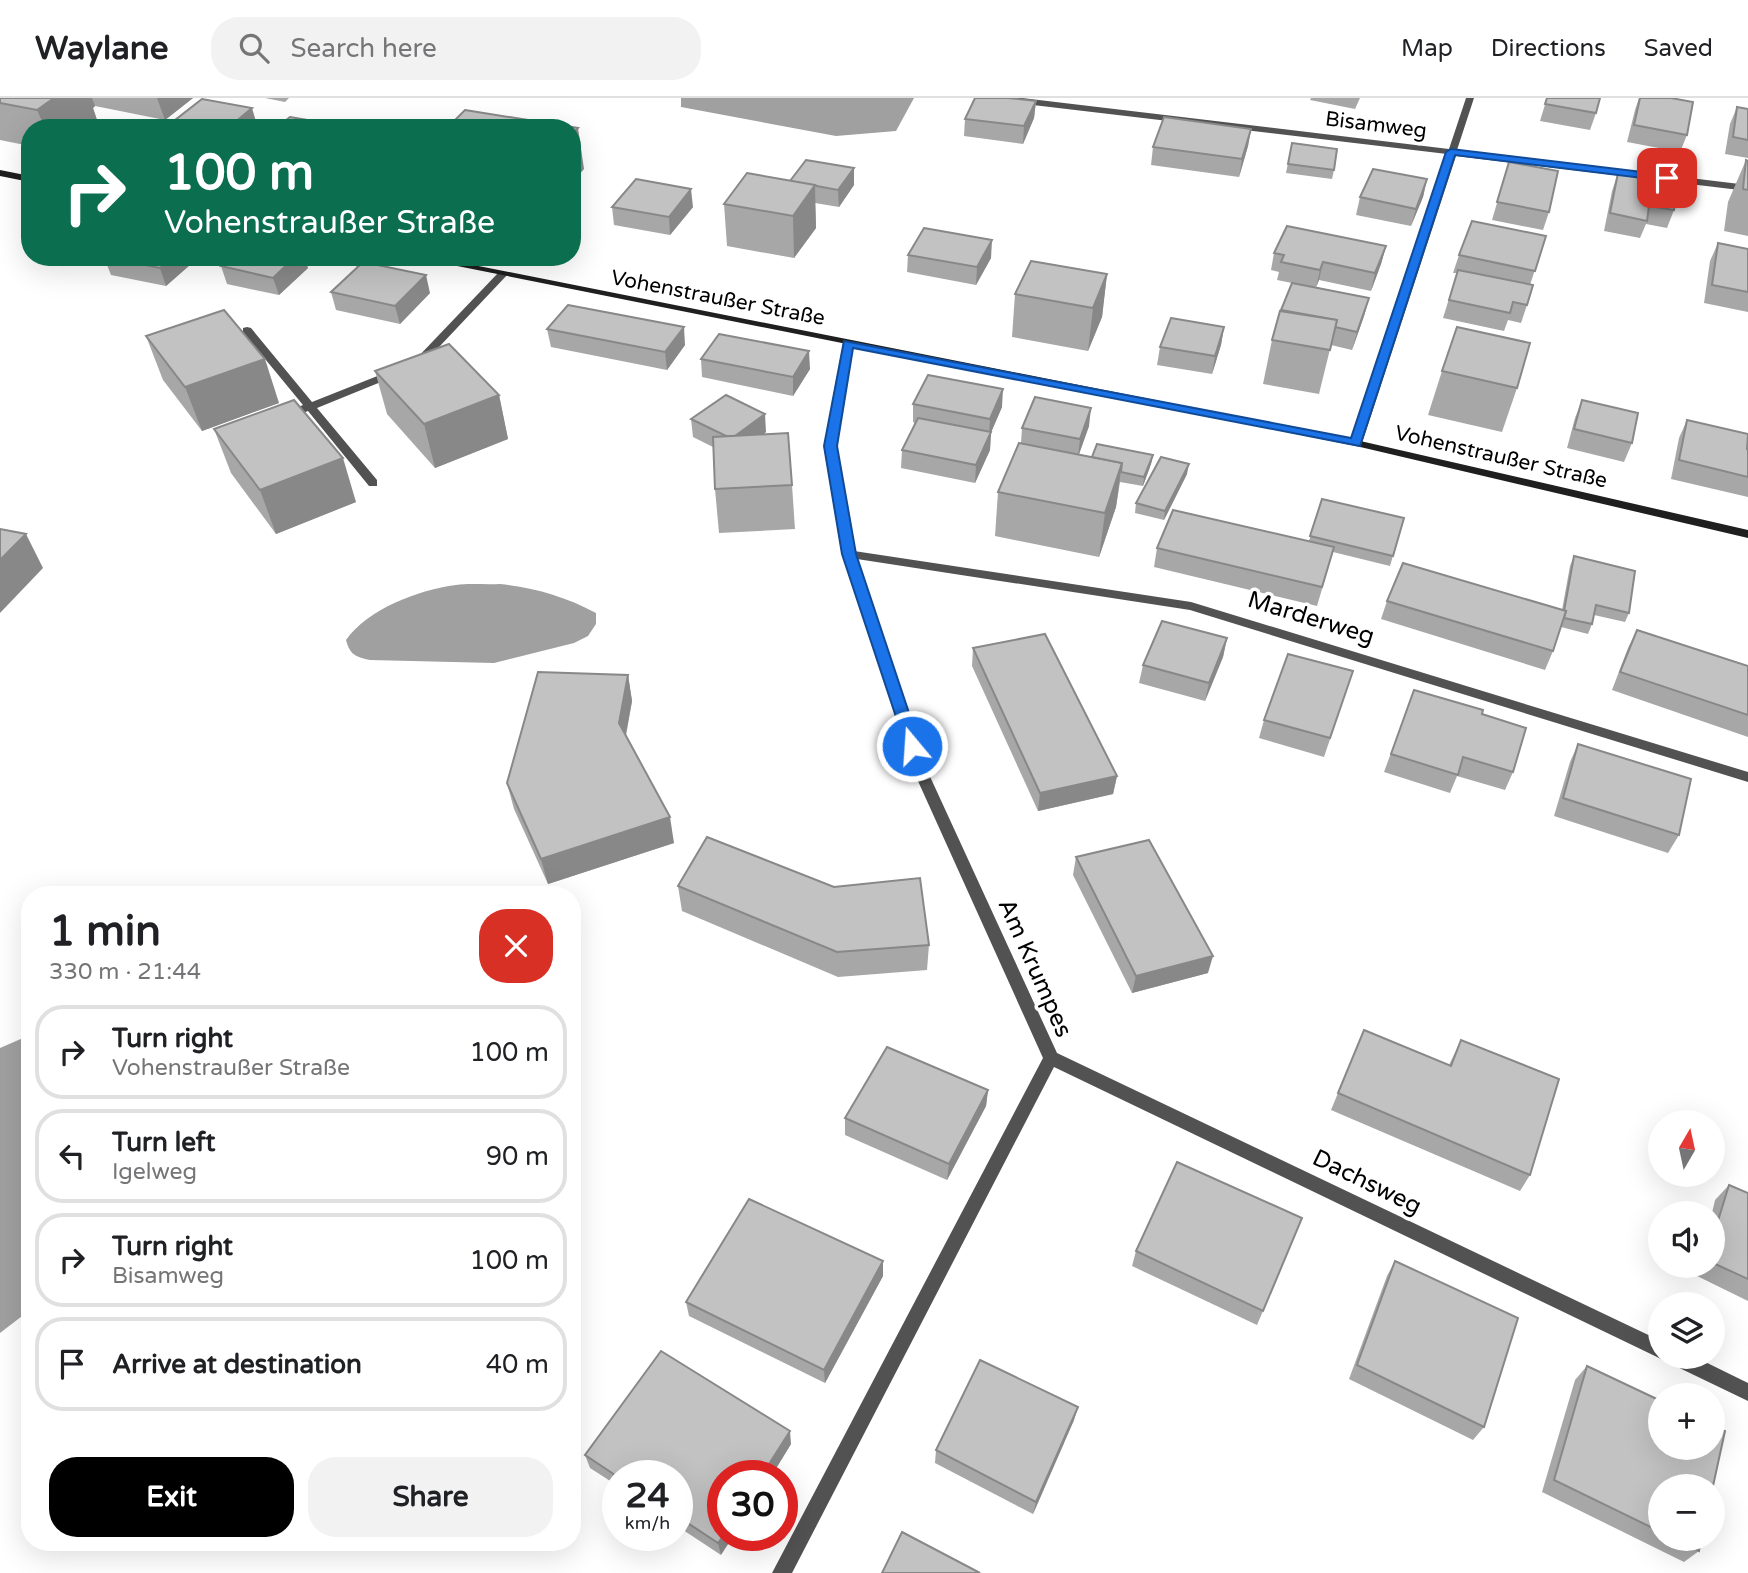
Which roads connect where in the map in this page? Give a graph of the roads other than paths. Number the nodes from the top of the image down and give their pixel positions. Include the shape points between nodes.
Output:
1 (1000, 98) edge
2 (1470, 98) edge
3 (1451, 152) junction
4 (0, 173) edge
5 (21, 177) edge
6 (1748, 188) edge
7 (463, 266) edge
8 (503, 274) junction
9 (247, 330) dead end
10 (848, 343) junction
11 (310, 406) junction
12 (274, 421) edge
13 (1356, 443) junction
14 (373, 483) dead end
15 (1748, 534) edge
16 (849, 554) junction
17 (1748, 777) edge
18 (1051, 1058) junction
19 (1648, 1344) edge
20 (1700, 1369) edge
21 (1748, 1392) edge
22 (782, 1573) edge

1 - 3 street, Bisamweg
2 - 3 street
3 - 6 street, Bisamweg
3 - 13 street
4 - 5 main road
7 - 8 main road, Vohenstraußer Straße
8 - 10 main road, Vohenstraußer Straße
8 - 11 street via 417,364
9 - 11 street
10 - 13 main road, Vohenstraußer Straße
10 - 16 street, Am Krumpes via 830,446
11 - 12 street
11 - 14 street
13 - 15 main road, Vohenstraußer Straße
16 - 17 street, Marderweg via 1191,606
16 - 18 street, Am Krumpes via 920,770
18 - 19 street, Dachsweg
18 - 22 street, Am Krumpes
20 - 21 street

